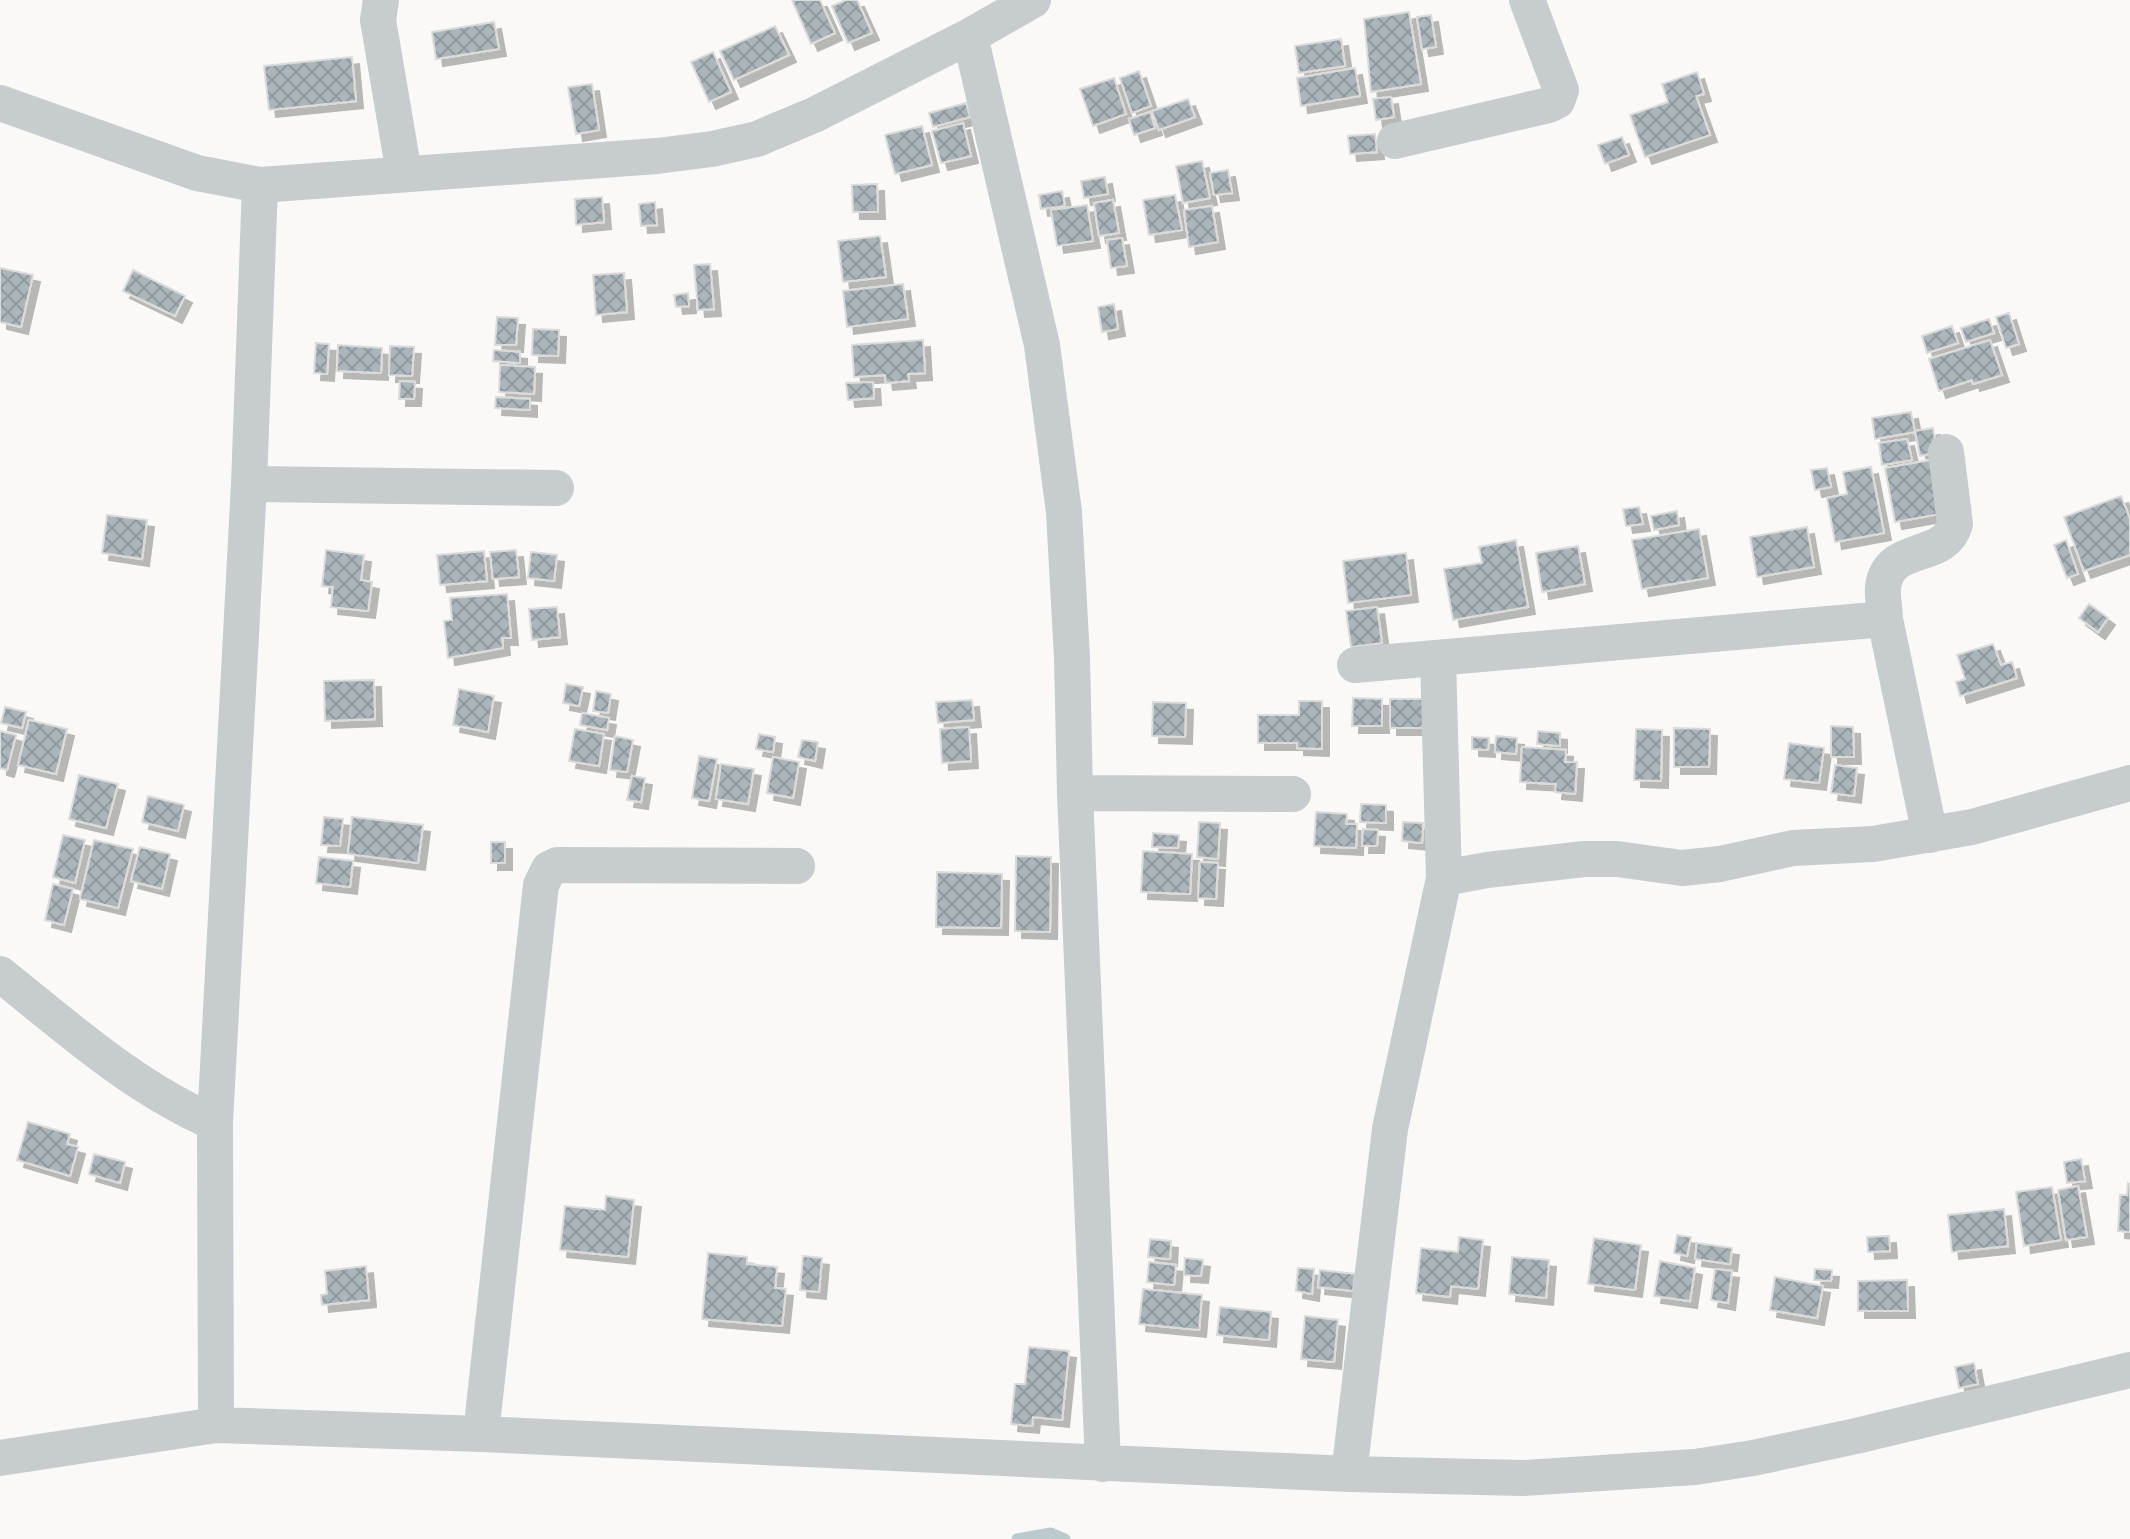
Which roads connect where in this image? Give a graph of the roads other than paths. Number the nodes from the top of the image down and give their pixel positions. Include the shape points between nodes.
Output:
1 (381, 0) edge
2 (1033, 0) edge
3 (1527, 0) edge
4 (986, 18) edge
5 (0, 103) edge
6 (1395, 141) dead end
7 (404, 173) junction
8 (260, 185) junction
9 (1946, 452) dead end
10 (249, 484) junction
11 (556, 488) dead end
12 (1885, 619) junction
13 (1438, 658) junction
14 (1355, 665) dead end
15 (2130, 783) edge
16 (1075, 793) junction
17 (1293, 794) dead end
18 (1930, 835) junction
19 (797, 866) dead end
20 (1444, 878) junction
21 (0, 974) edge
22 (215, 1123) junction
23 (2130, 1370) edge
24 (216, 1425) junction
25 (481, 1434) junction
26 (0, 1458) edge
27 (1103, 1464) junction
28 (1349, 1474) junction

1 - 7 street via 378,20
2 - 4 street
3 - 6 street via 1561,90 1557,101
4 - 7 street via 814,115 757,139 657,156
4 - 16 street via 1042,345 1064,512
5 - 8 street via 197,173
7 - 8 street
8 - 10 street
9 - 12 street via 1952,534 1945,542 1898,560 1883,587
10 - 11 street
10 - 22 street
12 - 13 street
12 - 18 street
13 - 14 street
13 - 20 street
15 - 18 street
16 - 17 street
16 - 27 street
18 - 20 street via 1793,848 1682,868 1584,859
19 - 25 street via 557,865 545,875
20 - 28 street via 1390,1129
21 - 22 street via 126,1074 177,1107
22 - 24 street
23 - 28 street via 1856,1436 1695,1467 1523,1478
24 - 25 street
24 - 26 street
25 - 27 street
27 - 28 street

